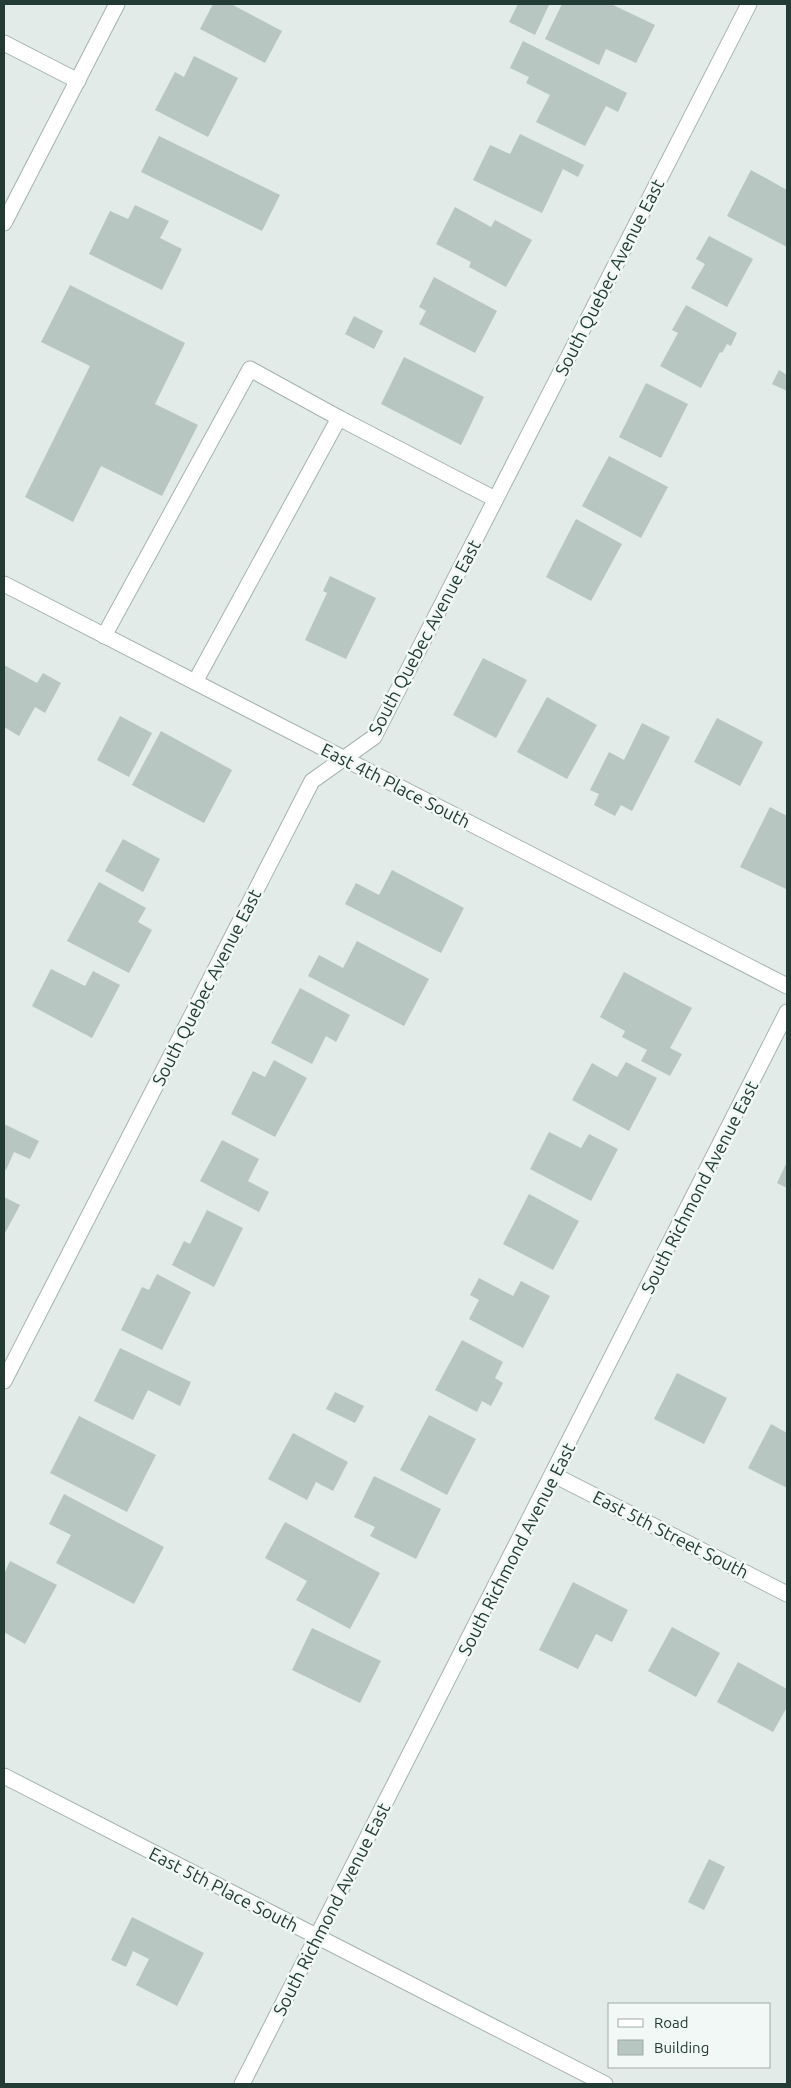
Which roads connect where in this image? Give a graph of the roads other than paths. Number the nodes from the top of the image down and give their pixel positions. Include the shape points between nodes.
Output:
1 (117, 4) edge
2 (749, 4) edge
3 (4, 43) edge
4 (78, 81) junction
5 (4, 223) edge
6 (340, 418) junction
7 (495, 500) junction
8 (4, 584) edge
9 (104, 636) junction
10 (195, 682) junction
11 (344, 758) junction
12 (787, 986) edge
13 (787, 1012) edge
14 (4, 1380) edge
15 (554, 1475) junction
16 (787, 1594) edge
17 (4, 1776) edge
18 (317, 1937) junction
19 (242, 2084) edge
20 (605, 2084) edge

1 - 4 street
2 - 7 street, South Quebec Avenue East
3 - 4 street
4 - 5 street
6 - 7 street
6 - 9 street via 250,369
6 - 10 street
7 - 11 street, South Quebec Avenue East via 374,737
8 - 9 street, East 4th Place South
9 - 10 street, East 4th Place South
10 - 11 street, East 4th Place South
11 - 12 street, East 4th Place South
11 - 14 street, South Quebec Avenue East via 312,781
13 - 15 street, South Richmond Avenue East
15 - 16 street, East 5th Street South
15 - 18 street, South Richmond Avenue East
17 - 18 street, East 5th Place South
18 - 19 street, South Richmond Avenue East
18 - 20 street, East 5th Place South

